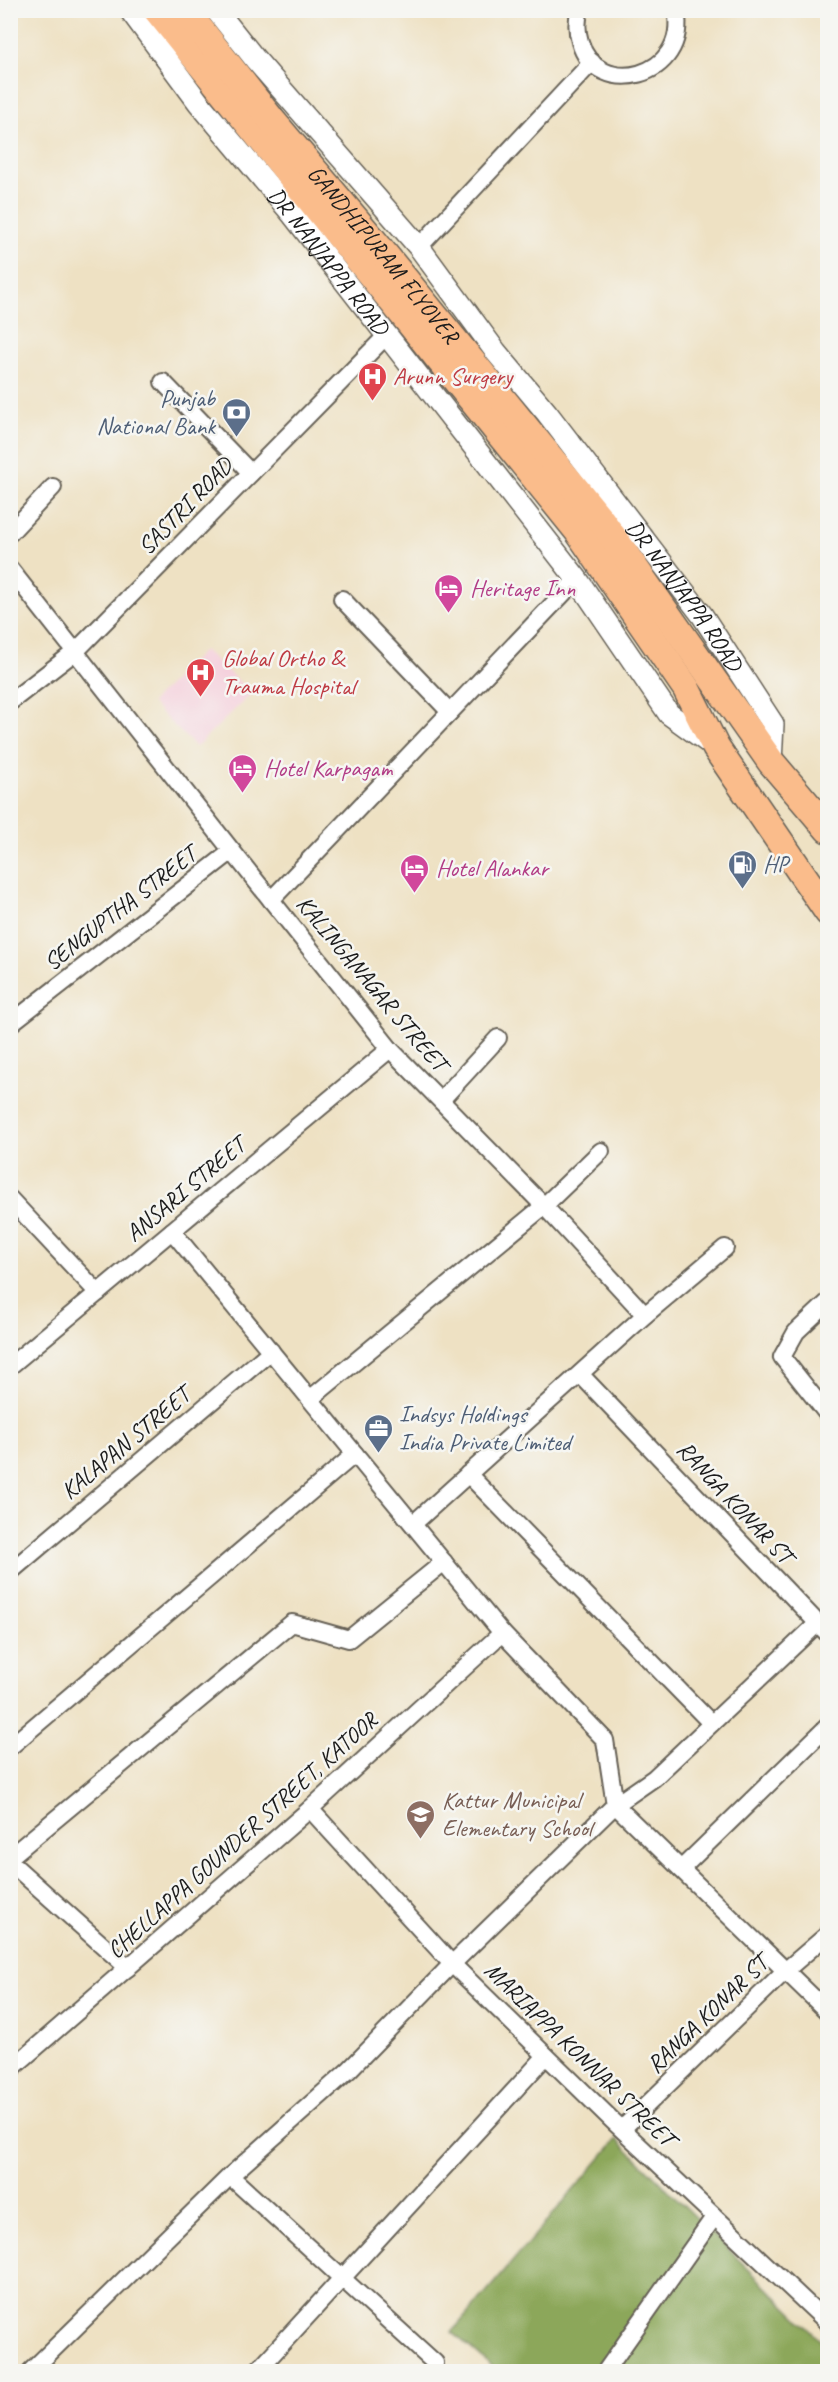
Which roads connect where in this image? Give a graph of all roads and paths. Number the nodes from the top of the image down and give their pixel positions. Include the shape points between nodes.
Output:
1 (130, 10) edge
2 (157, 10) edge
3 (185, 10) edge
4 (216, 10) edge
5 (580, 10) edge
6 (678, 11) edge
7 (592, 62) junction
8 (419, 247) junction
9 (387, 335) junction
10 (163, 382) dead end
11 (251, 473) junction
12 (53, 488) dead end
13 (10, 533) edge
14 (10, 569) edge
15 (577, 579) junction
16 (342, 598) dead end
17 (76, 651) junction
18 (10, 702) edge
19 (450, 712) junction
20 (716, 748) junction
21 (771, 762) junction
22 (828, 829) edge
23 (232, 851) junction
24 (271, 900) junction
25 (828, 912) edge
26 (10, 1024) edge
27 (498, 1038) dead end
28 (390, 1049) junction
29 (441, 1100) junction
30 (601, 1151) dead end
31 (10, 1199) edge
32 (544, 1206) junction
33 (172, 1231) junction
34 (726, 1248) dead end
35 (98, 1293) junction
36 (828, 1302) edge
37 (645, 1315) junction
38 (271, 1351) junction
39 (10, 1365) edge
40 (580, 1374) junction
41 (310, 1399) junction
42 (828, 1415) edge
43 (355, 1454) junction
44 (468, 1474) junction
45 (413, 1524) junction
46 (444, 1562) junction
47 (10, 1572) edge
48 (822, 1629) edge
49 (502, 1633) junction
50 (711, 1724) junction
51 (828, 1726) edge
52 (10, 1747) edge
53 (615, 1805) junction
54 (310, 1809) junction
55 (10, 1857) edge
56 (10, 1862) edge
57 (681, 1869) junction
58 (828, 1934) edge
59 (452, 1964) junction
60 (128, 1968) junction
61 (786, 1971) junction
62 (828, 2012) edge
63 (546, 2056) junction
64 (10, 2070) edge
65 (622, 2129) junction
66 (230, 2176) junction
67 (714, 2217) junction
68 (341, 2279) junction
69 (828, 2323) edge
70 (30, 2372) edge
71 (256, 2372) edge
72 (434, 2372) edge
73 (605, 2372) edge

1 - 9 street, DR NANJAPPA ROAD via 199,103
2 - 20 highway, GANDHIPURAM FLYOVER via 578,531 686,688
3 - 21 highway, GANDHIPURAM FLYOVER via 601,520
4 - 8 street, DR NANJAPPA ROAD
5 - 7 street via 577,32
6 - 7 street via 674,44 653,69 621,76
7 - 8 street
8 - 21 street, DR NANJAPPA ROAD via 702,615 773,724
9 - 11 street, SASTRI ROAD
9 - 15 street, DR NANJAPPA ROAD
10 - 11 street
11 - 17 street, SASTRI ROAD
12 - 13 street
14 - 17 street, KALINGANAGAR STREET
15 - 19 street
15 - 20 street, DR NANJAPPA ROAD via 669,714
16 - 19 street
17 - 18 street, SASTRI ROAD
17 - 23 street, KALINGANAGAR STREET
19 - 24 street
20 - 25 highway, DR NANJAPPA ROAD
21 - 22 highway
23 - 24 street, KALINGANAGAR STREET
23 - 26 street, SENGUPTHA STREET
24 - 28 street, KALINGANAGAR STREET
27 - 29 street
28 - 29 street, KALINGANAGAR STREET
28 - 33 street, ANSARI STREET
29 - 32 street, KALINGANAGAR STREET
30 - 32 street
31 - 35 street
32 - 37 street
32 - 41 street
33 - 35 street, ANSARI STREET
33 - 38 street
34 - 37 street
35 - 39 street, ANSARI STREET
36 - 42 street via 796,1332 782,1357
37 - 40 street
38 - 41 street
38 - 47 street, KALAPAN STREET
40 - 44 street
40 - 48 street, RANGA KONAR ST
41 - 43 street
43 - 45 street
43 - 52 street
44 - 45 street
44 - 50 street
45 - 46 street
46 - 49 street
46 - 55 street via 349,1639 292,1623
48 - 50 street, RANGA KONAR ST
49 - 53 street via 605,1740
49 - 54 street, CHELLAPPA GOUNDER STREET, KATOOR
50 - 53 street, RANGA KONAR ST via 654,1778
51 - 57 street
53 - 57 street
53 - 59 street, RANGA KONAR ST
54 - 59 street, MARIAPPA KONNAR STREET
54 - 60 street, CHELLAPPA GOUNDER STREET, KATOOR
56 - 60 street
57 - 61 street
58 - 61 street, RANGA KONAR ST
59 - 63 street, MARIAPPA KONNAR STREET
59 - 66 street, RANGA KONAR ST via 349,2070
60 - 64 street, CHELLAPPA GOUNDER STREET, KATOOR
61 - 62 street
61 - 65 street, RANGA KONAR ST
63 - 65 street, MARIAPPA KONNAR STREET
63 - 68 street
65 - 67 street, MARIAPPA KONNAR STREET
66 - 68 street
66 - 70 street, RANGA KONAR ST
67 - 69 street, MARIAPPA KONNAR STREET
67 - 73 street
68 - 71 street
68 - 72 street via 435,2363

